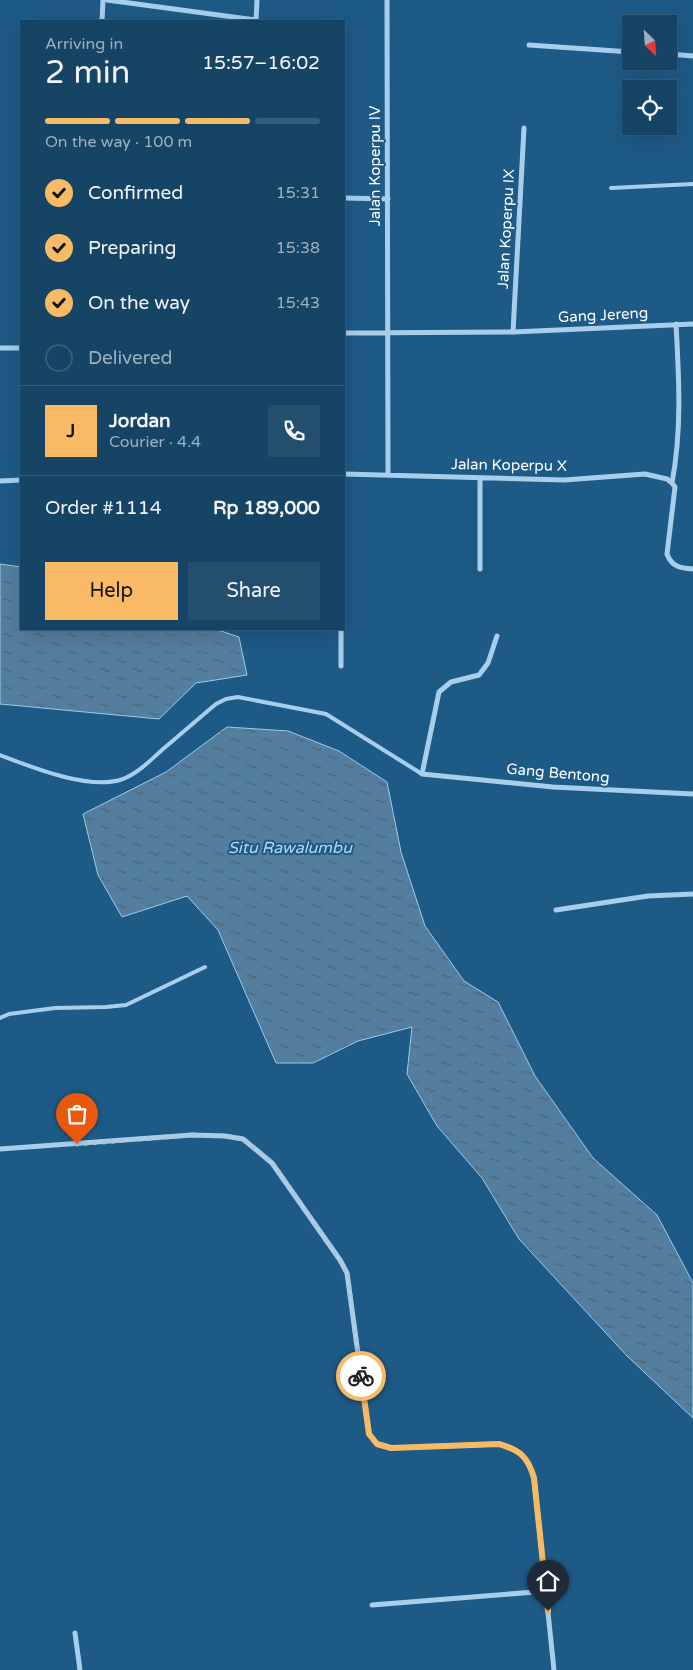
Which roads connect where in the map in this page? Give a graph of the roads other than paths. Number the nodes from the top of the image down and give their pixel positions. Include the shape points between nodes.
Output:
1 (103, 0) edge
2 (107, 0) edge
3 (257, 0) edge
4 (387, 0) edge
5 (102, 20) edge
6 (249, 20) edge
7 (256, 20) edge
8 (529, 45) dead end
9 (622, 51) edge
10 (678, 55) edge
11 (693, 56) edge
12 (524, 128) dead end
13 (693, 184) edge
14 (611, 188) dead end
15 (345, 198) edge
16 (388, 199) junction
17 (676, 324) junction
18 (693, 324) edge
19 (387, 332) junction
20 (513, 332) junction
21 (345, 334) edge
22 (0, 348) edge
23 (20, 348) edge
24 (345, 474) edge
25 (388, 475) junction
26 (480, 478) junction
27 (20, 480) edge
28 (0, 481) edge
29 (672, 483) junction
30 (480, 569) dead end
31 (693, 569) edge
32 (341, 630) edge
33 (496, 636) dead end
34 (341, 666) dead end
35 (0, 756) edge
36 (422, 774) junction
37 (693, 794) edge
38 (693, 894) edge
39 (556, 910) dead end
40 (205, 967) dead end
41 (0, 1018) edge
42 (0, 1149) edge
43 (546, 1591) junction
44 (372, 1605) dead end
45 (75, 1633) dead end
46 (80, 1670) edge
47 (554, 1670) edge

1 - 5 street
2 - 6 street
3 - 7 street
4 - 16 street, Jalan Koperpu IV
8 - 9 street
10 - 11 street
12 - 20 street, Jalan Koperpu IX
13 - 14 lane
15 - 16 street
16 - 19 street, Jalan Koperpu IV
17 - 18 street, Gang Jereng
17 - 20 street, Gang Jereng
17 - 29 street via 680,398
19 - 20 street, Gang Jereng
19 - 21 street, Gang Jereng
19 - 25 street, Jalan Koperpu IV
22 - 23 street
24 - 25 street, Jalan Koperpu X
25 - 26 street, Jalan Koperpu X
26 - 29 street, Jalan Koperpu X via 564,480 645,474
26 - 30 street
27 - 28 street
29 - 31 street via 675,487 667,554 674,566
32 - 34 street
33 - 36 street via 488,664 479,675 452,682 439,692
35 - 36 lane via 76,779 104,782 123,778 146,764 216,704 238,697 326,714
36 - 37 street, Gang Bentong via 553,787
38 - 39 street via 648,896
40 - 41 lane via 126,1005 55,1008
42 - 43 street via 192,1135 243,1139 272,1163 347,1273 369,1434 377,1444 391,1448 499,1444 512,1448 525,1458 534,1478
43 - 44 street
43 - 47 street
45 - 46 street

